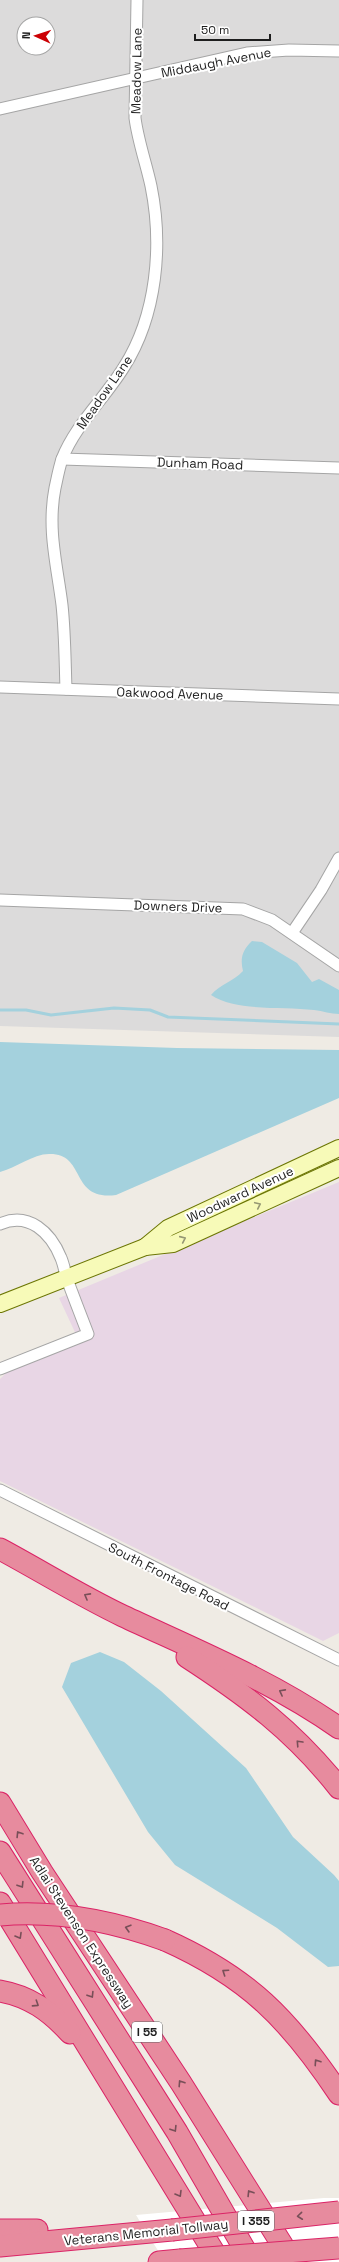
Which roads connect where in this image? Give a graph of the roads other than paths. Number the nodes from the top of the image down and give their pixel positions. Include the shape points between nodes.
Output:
1 (137, 0) edge
2 (339, 51) edge
3 (135, 79) junction
4 (0, 109) edge
5 (62, 459) junction
6 (339, 468) edge
7 (0, 687) edge
8 (66, 689) junction
9 (339, 699) edge
10 (339, 858) edge
11 (0, 900) edge
12 (292, 933) junction
13 (339, 966) edge
14 (339, 1148) edge
15 (339, 1168) edge
16 (0, 1224) edge
17 (145, 1247) junction
18 (66, 1277) junction
19 (0, 1304) edge
20 (0, 1369) edge
21 (0, 1490) edge
22 (0, 1549) edge
23 (121, 1614) junction
24 (339, 1660) edge
25 (339, 1728) edge
26 (339, 1788) edge
27 (0, 1803) edge
28 (0, 1852) edge
29 (0, 1902) edge
30 (0, 1915) edge
31 (0, 1991) edge
32 (339, 2094) edge
33 (159, 2160) junction
34 (339, 2212) edge
35 (0, 2230) edge
36 (165, 2231) junction
37 (0, 2246) edge
38 (339, 2248) edge
39 (159, 2262) edge
40 (220, 2262) edge
41 (252, 2262) edge
42 (293, 2262) edge

1 - 3 street, Meadow Lane
2 - 3 street, Middaugh Avenue via 260,52
3 - 4 street, Middaugh Avenue
3 - 5 street, Meadow Lane via 134,108 137,136 151,185 155,214 155,268 152,294 142,330 130,358 86,417
5 - 6 street, Dunham Road
5 - 8 street, Meadow Lane via 53,503 51,531 63,619
7 - 8 street, Oakwood Avenue
8 - 9 street, Oakwood Avenue
10 - 12 street
11 - 12 street, Downers Drive via 231,908 257,914
12 - 13 street, Downers Drive
14 - 17 street, Woodward Avenue via 168,1228
17 -> 15 street, Woodward Avenue via 173,1244
16 - 18 street via 23,1220 35,1224 44,1231 62,1259
17 - 18 street, Woodward Avenue
18 - 19 street, Woodward Avenue
18 - 20 street via 88,1334
21 - 24 street, South Frontage Road
23 -> 22 highway
25 -> 23 highway via 310,1707 246,1673
26 -> 23 highway via 268,1713
42 -> 27 highway, Adlai Stevenson Expressway / I 55
28 -> 41 highway, Adlai Stevenson Expressway / I 55 via 177,2132
29 -> 33 highway
32 -> 30 highway, bridge via 303,2042 262,1999 210,1962 165,1940 120,1926 76,1917
31 -> 33 highway via 31,2000 53,2015 70,2033 143,2142
33 -> 40 highway
34 -> 36 highway, Veterans Memorial Tollway / I 355, bridge
35 - 36 highway via 121,2227
36 - 37 highway, Veterans Memorial Tollway / I 355
38 - 39 highway, bridge

